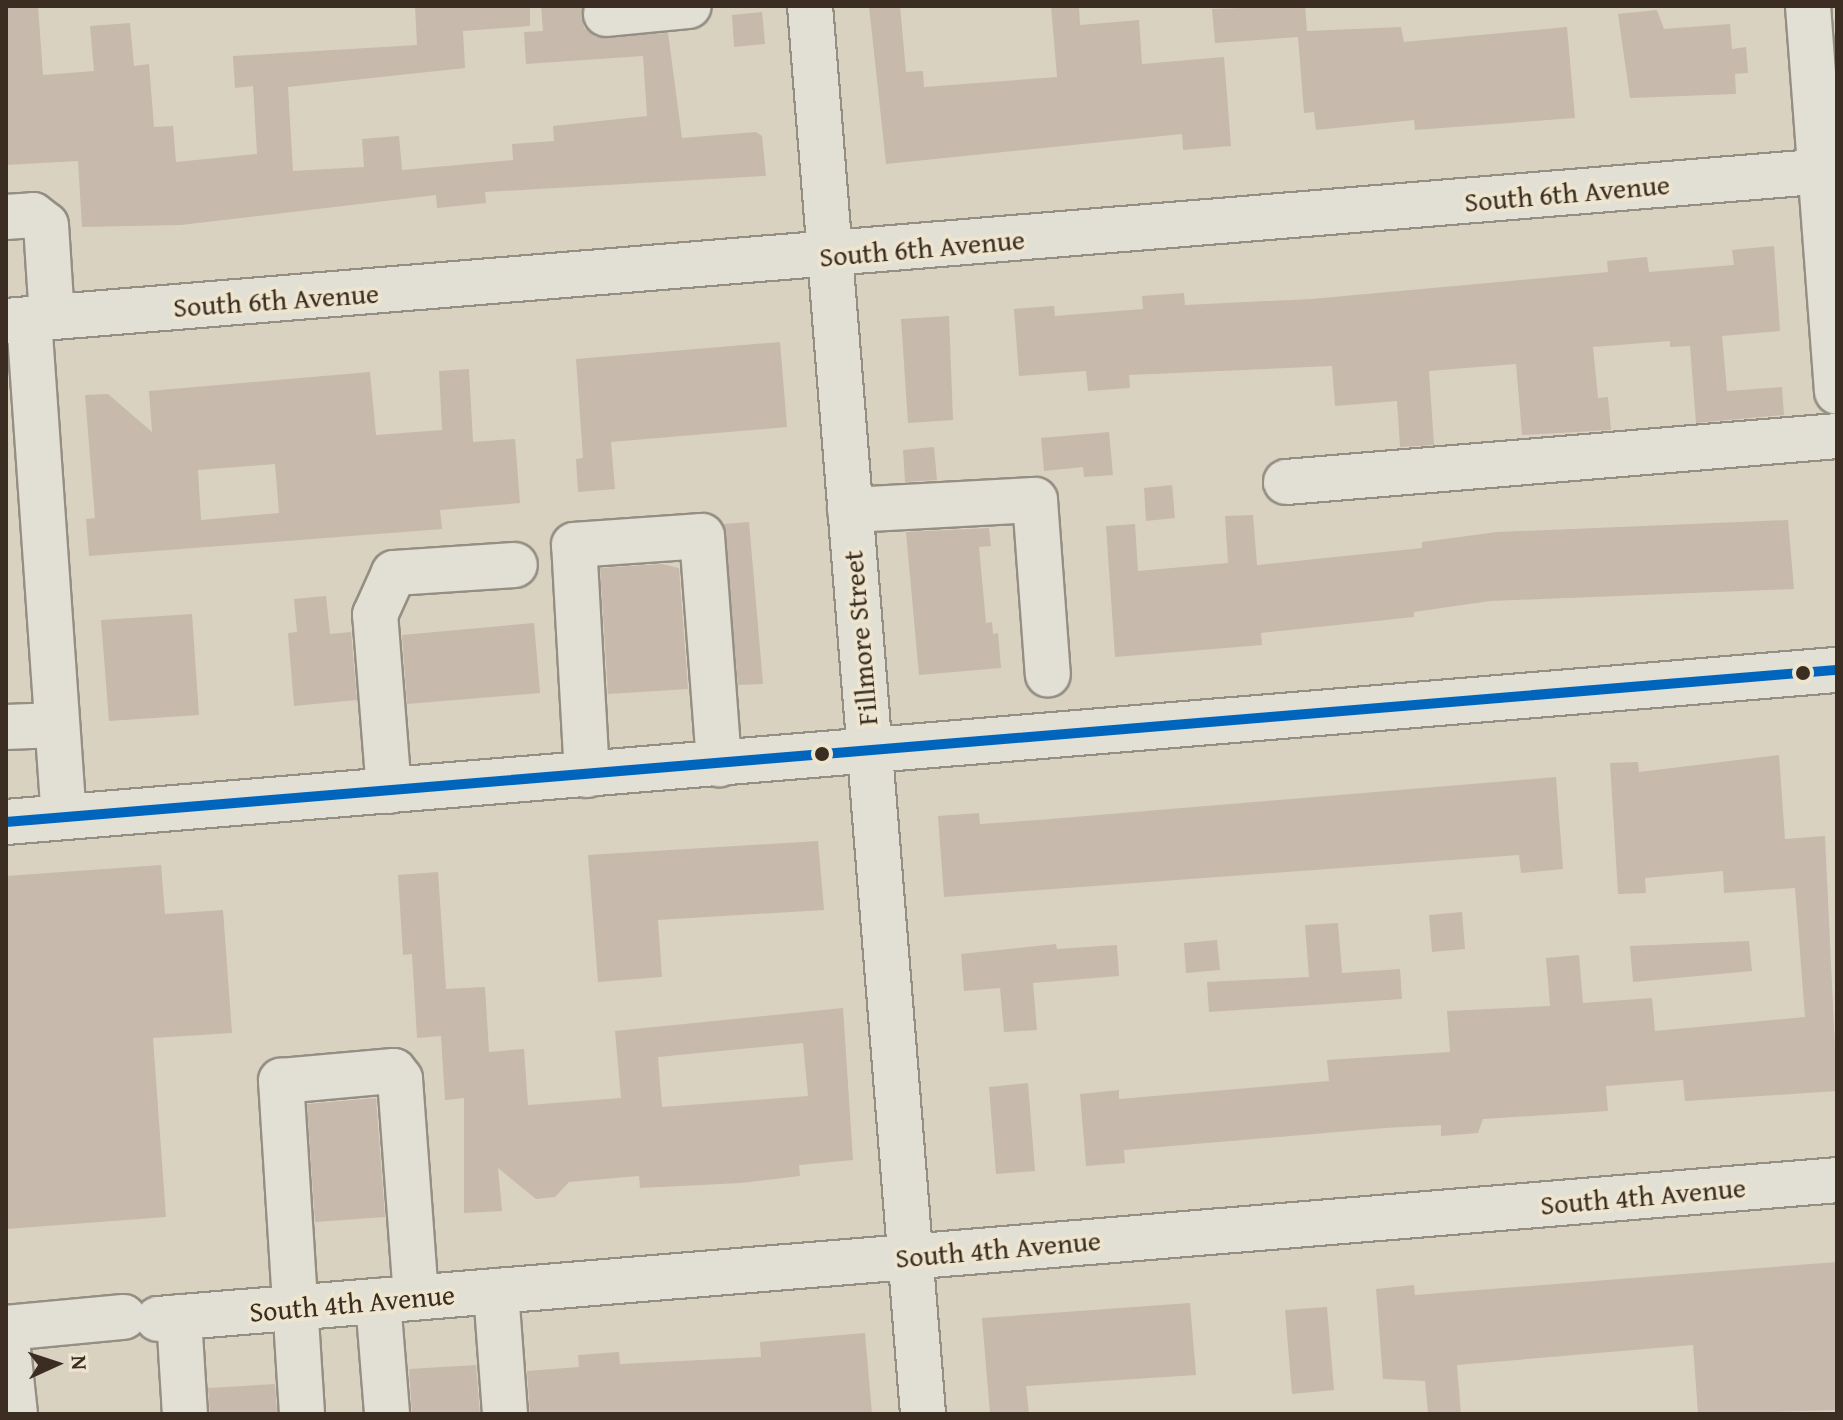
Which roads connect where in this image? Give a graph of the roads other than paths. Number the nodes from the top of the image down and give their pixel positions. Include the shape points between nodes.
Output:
1 (689, 6) edge
2 (810, 6) edge
3 (1808, 6) edge
4 (606, 14) dead end
5 (1829, 171) edge
6 (6, 217) edge
7 (830, 256) junction
8 (25, 319) edge
9 (1837, 392) edge
10 (20, 411) edge
11 (1837, 436) edge
12 (6, 451) edge
13 (1286, 482) dead end
14 (13, 490) edge
15 (850, 510) junction
16 (515, 565) dead end
17 (47, 572) junction
18 (1837, 670) edge
19 (1048, 675) dead end
20 (57, 725) junction
21 (6, 727) edge
22 (869, 752) junction
23 (719, 764) junction
24 (587, 775) junction
25 (389, 791) junction
26 (64, 817) junction
27 (6, 822) edge
28 (1837, 1180) edge
29 (912, 1256) junction
30 (496, 1291) junction
31 (397, 1299) junction
32 (293, 1308) junction
33 (153, 1318) junction
34 (6, 1330) edge
35 (15, 1414) edge
36 (185, 1414) edge
37 (302, 1414) edge
38 (387, 1414) edge
39 (505, 1414) edge
40 (923, 1414) edge

1 - 4 street
2 - 7 street, Fillmore Street
3 - 5 street
5 - 7 street, South 6th Avenue
5 - 9 street
6 - 8 street via 33,215 46,225
7 - 8 street, South 6th Avenue
7 - 15 street, Fillmore Street
8 - 10 street
10 - 17 street
11 - 13 street
12 - 14 street via 17,472
14 - 17 street
15 - 19 street via 1035,500
15 - 22 street, Fillmore Street
16 - 25 street via 394,573 375,615
17 - 20 street
18 - 22 street
20 - 21 street
20 - 26 street
22 - 23 street
22 - 29 street, Fillmore Street
23 - 24 street
23 - 24 street via 702,536 574,545
24 - 25 street
25 - 26 street
26 - 27 street
28 - 29 street, South 4th Avenue
29 - 30 street, South 4th Avenue
29 - 40 street, Fillmore Street
30 - 31 street, South 4th Avenue
30 - 39 street
31 - 32 street, South 4th Avenue
31 - 32 street via 400,1079 394,1071 281,1081 277,1089
31 - 38 street
32 - 33 street, South 4th Avenue
32 - 37 street
33 - 34 street, South 4th Avenue
33 - 36 street
34 - 35 street

